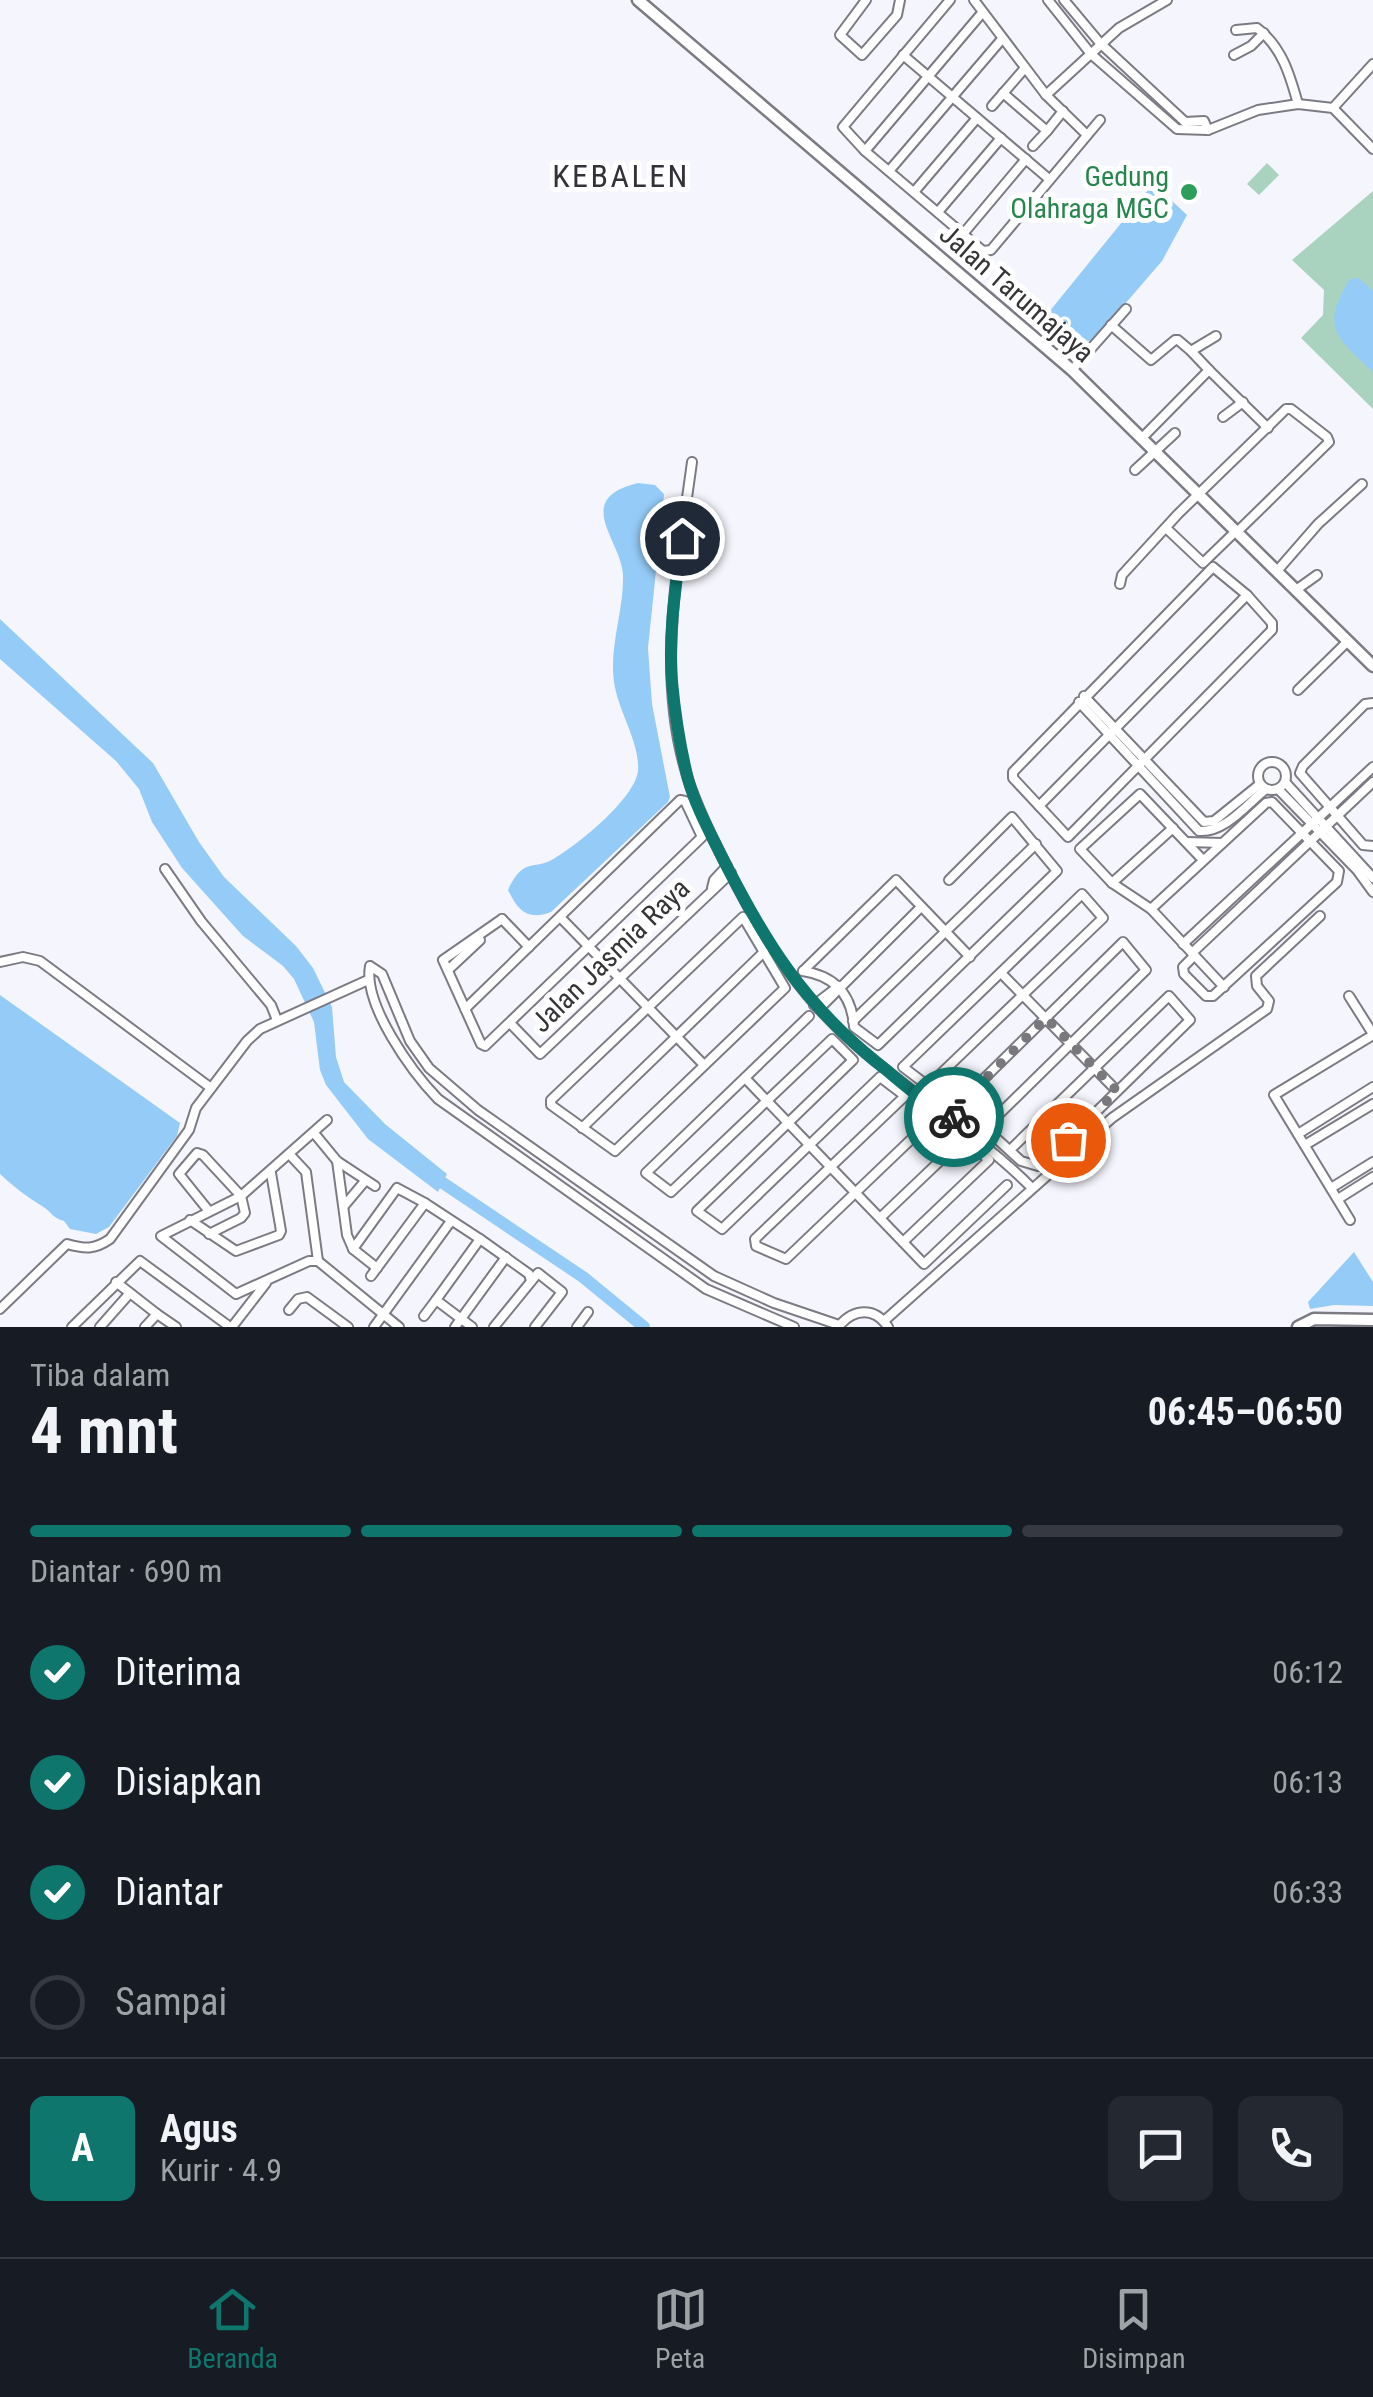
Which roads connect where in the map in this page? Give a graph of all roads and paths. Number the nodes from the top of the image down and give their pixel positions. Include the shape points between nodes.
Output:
1 (638, 0) edge
2 (866, 0) edge
3 (900, 0) edge
4 (909, 0) edge
5 (950, 0) edge
6 (974, 0) edge
7 (1048, 0) edge
8 (1064, 0) edge
9 (1167, 0) edge
10 (982, 13) junction
11 (896, 15) junction
12 (1236, 30) dead end
13 (1264, 33) junction
14 (1002, 39) junction
15 (1100, 44) junction
16 (1091, 54) junction
17 (903, 55) junction
18 (1234, 55) dead end
19 (1373, 64) edge
20 (1025, 68) junction
21 (928, 75) junction
22 (1003, 94) junction
23 (1046, 95) junction
24 (953, 98) junction
25 (1298, 104) junction
26 (992, 106) dead end
27 (1333, 108) junction
28 (1063, 111) junction
29 (977, 118) junction
30 (1100, 120) dead end
31 (1206, 126) junction
32 (1047, 131) junction
33 (1087, 136) junction
34 (1001, 138) junction
35 (1033, 146) dead end
36 (1373, 149) edge
37 (865, 150) junction
38 (1026, 160) junction
39 (889, 171) junction
40 (1049, 179) junction
41 (914, 192) junction
42 (938, 212) junction
43 (963, 234) junction
44 (1126, 309) dead end
45 (1111, 325) junction
46 (1216, 336) dead end
47 (1191, 351) junction
48 (1075, 366) junction
49 (1209, 370) junction
50 (1243, 402) junction
51 (1224, 417) dead end
52 (1268, 428) junction
53 (1175, 433) dead end
54 (1144, 435) junction
55 (1158, 448) junction
56 (692, 462) dead end
57 (1135, 470) dead end
58 (1362, 484) dead end
59 (1202, 492) junction
60 (1166, 528) junction
61 (1238, 530) junction
62 (1280, 567) junction
63 (1317, 575) dead end
64 (1120, 584) dead end
65 (1299, 588) junction
66 (1247, 595) junction
67 (1348, 642) junction
68 (1373, 666) edge
69 (1298, 690) dead end
70 (1082, 699) junction
71 (1373, 703) edge
72 (1112, 732) junction
73 (1142, 764) junction
74 (1373, 767) edge
75 (1373, 782) edge
76 (1263, 786) junction
77 (1281, 786) junction
78 (1038, 806) junction
79 (1329, 808) junction
80 (1336, 816) junction
81 (1316, 820) junction
82 (1174, 828) junction
83 (1323, 828) junction
84 (1303, 832) junction
85 (1310, 840) junction
86 (1186, 842) junction
87 (1222, 843) junction
88 (1036, 844) junction
89 (1373, 846) edge
90 (1203, 860) junction
91 (1360, 868) junction
92 (166, 869) dead end
93 (729, 870) junction
94 (1373, 878) edge
95 (948, 880) dead end
96 (1112, 883) junction
97 (1373, 892) edge
98 (921, 907) junction
99 (1150, 909) junction
100 (1320, 916) dead end
101 (560, 917) junction
102 (502, 919) junction
103 (946, 932) junction
104 (1183, 944) junction
105 (529, 947) junction
106 (589, 947) junction
107 (764, 952) junction
108 (1193, 955) junction
109 (970, 957) junction
110 (0, 962) edge
111 (448, 970) junction
112 (1002, 973) junction
113 (619, 977) junction
114 (368, 980) junction
115 (838, 986) junction
116 (1224, 986) junction
117 (1023, 995) junction
118 (1349, 996) dead end
119 (648, 1007) junction
120 (816, 1007) junction
121 (465, 1008) junction
122 (809, 1016) dead end
123 (1046, 1018) junction
124 (277, 1020) junction
125 (853, 1022) junction
126 (510, 1024) junction
127 (1373, 1035) edge
128 (676, 1036) junction
129 (1071, 1044) junction
130 (704, 1065) junction
131 (1094, 1068) junction
132 (744, 1078) junction
133 (1373, 1087) edge
134 (212, 1088) junction
135 (1117, 1091) junction
136 (767, 1101) junction
137 (1373, 1104) edge
138 (945, 1113) junction
139 (327, 1120) dead end
140 (788, 1123) junction
141 (582, 1128) junction
142 (314, 1133) junction
143 (1298, 1134) junction
144 (810, 1145) junction
145 (1305, 1146) junction
146 (1010, 1150) junction
147 (291, 1156) junction
148 (337, 1160) junction
149 (1373, 1162) edge
150 (831, 1167) junction
151 (270, 1172) junction
152 (1373, 1178) edge
153 (365, 1181) junction
154 (1007, 1185) dead end
155 (375, 1186) dead end
156 (1032, 1188) junction
157 (1330, 1188) junction
158 (855, 1192) junction
159 (241, 1196) junction
160 (1338, 1199) junction
161 (425, 1203) junction
162 (344, 1206) junction
163 (208, 1210) junction
164 (880, 1218) junction
165 (190, 1220) junction
166 (1350, 1220) dead end
167 (451, 1221) junction
168 (210, 1234) junction
169 (315, 1238) junction
170 (480, 1239) junction
171 (300, 1240) dead end
172 (903, 1242) junction
173 (353, 1248) junction
174 (506, 1258) junction
175 (318, 1261) junction
176 (268, 1280) junction
177 (531, 1280) junction
178 (116, 1282) junction
179 (130, 1293) junction
180 (236, 1294) junction
181 (436, 1300) junction
182 (774, 1303) junction
183 (249, 1304) junction
184 (0, 1309) edge
185 (290, 1310) dead end
186 (588, 1312) dead end
187 (157, 1314) junction
188 (83, 1315) junction
189 (384, 1315) junction
190 (424, 1316) dead end
191 (768, 1318) junction
192 (1373, 1320) edge
193 (458, 1323) edge
194 (337, 1324) edge
195 (886, 1324) edge
196 (839, 1326) edge
197 (72, 1327) edge
198 (97, 1327) edge
199 (145, 1327) edge
200 (176, 1327) edge
201 (231, 1327) edge
202 (348, 1327) edge
203 (374, 1327) edge
204 (399, 1327) edge
205 (472, 1327) edge
206 (494, 1327) edge
207 (535, 1327) edge
208 (577, 1327) edge
209 (794, 1327) edge
210 (1298, 1327) edge

1 - 48 street, Jalan Tarumajaya
2 - 11 street via 840,35 862,54
3 - 11 street
4 - 11 street
5 - 17 street
6 - 10 street
7 - 16 street
8 - 15 street
9 - 15 street
10 - 14 street
10 - 21 street
12 - 13 street
13 - 18 street
13 - 25 street via 1283,59
14 - 20 street
14 - 24 street
15 - 16 street
15 - 31 street via 1186,122
16 - 23 street
16 - 31 street via 1169,126 1189,132
17 - 21 street
17 - 37 street via 843,127
19 - 27 street
20 - 22 street
20 - 23 street
21 - 24 street
21 - 37 street
22 - 26 street
22 - 32 street
23 - 28 street
24 - 29 street
24 - 39 street
25 - 27 street
25 - 31 street
27 - 36 street
28 - 32 street
28 - 33 street
29 - 34 street
29 - 41 street
30 - 33 street
32 - 35 street
33 - 40 street
34 - 38 street
34 - 42 street
37 - 39 street
38 - 40 street
38 - 43 street
39 - 41 street
40 - 43 street via 990,250
41 - 42 street
42 - 43 street
44 - 45 street
45 - 47 street via 1151,360 1178,340
45 - 48 street
46 - 47 street
47 - 49 street
48 - 54 street, Jalan Tarumajaya
49 - 50 street
49 - 54 street
50 - 51 street
50 - 52 street
52 - 59 street
52 - 61 street via 1291,408 1329,442
53 - 55 street
54 - 55 street, Jalan Tarumajaya
55 - 57 street
55 - 59 street, Jalan Tarumajaya
56 - 93 street via 672,614 672,678 689,783
58 - 62 street
59 - 60 street
59 - 61 street, Jalan Tarumajaya
60 - 61 street via 1204,563
60 - 64 street
61 - 62 street, Jalan Tarumajaya
62 - 65 street, Jalan Tarumajaya
63 - 65 street
65 - 67 street, Jalan Tarumajaya
66 - 70 street via 1217,567 1210,569
66 - 72 street
66 - 73 street via 1272,630
67 - 68 street, Jalan Tarumajaya
67 - 69 street
70 - 72 street
70 - 78 street via 1012,772
71 - 79 street via 1300,773
72 - 73 street
72 - 78 street
73 - 76 street via 1204,822
73 - 78 street via 1068,837
74 - 79 street
75 - 80 street
76 - 77 street
76 - 77 street via 1258,774 1271,761 1286,772
77 - 81 street
79 - 80 street
79 - 81 street
80 - 83 street
80 - 89 street via 1363,845
81 - 83 street
81 - 84 street
82 - 86 street
82 - 96 street
82 - 96 street via 1138,794 1080,849
83 - 85 street
83 - 91 street
84 - 85 street
84 - 87 street via 1272,802
84 - 104 street
85 - 108 street
85 - 116 street via 1339,871 1337,882
86 - 87 street
86 - 90 street
87 - 90 street
88 - 95 street via 1012,817
88 - 103 street
88 - 109 street via 1056,874
90 - 99 street
91 - 94 street
91 - 97 street
92 - 124 street
93 - 113 street, Jalan Jasmia Raya
93 - 120 street via 780,962
96 - 99 street
98 - 103 street
98 - 115 street
98 - 115 street via 896,880 803,971 824,974
99 - 104 street
100 - 156 street via 1256,976 1267,1010 1138,1099
101 - 105 street
101 - 106 street
101 - 106 street via 686,801 702,837
102 - 105 street
102 - 111 street
102 - 111 street via 444,960
103 - 109 street
103 - 125 street
104 - 108 street
105 - 121 street
106 - 113 street
106 - 126 street
107 - 119 street via 743,917
107 - 128 street
107 - 130 street via 785,988
108 - 116 street
108 - 116 street via 1184,974 1209,997
109 - 125 street via 884,1042 873,1044
110 - 134 street via 40,961
111 - 121 street
112 - 117 street
112 - 117 street via 1082,894 1103,918
112 - 117 street via 904,1067 928,1086
113 - 119 street
113 - 126 street, Jalan Jasmia Raya via 540,1054
114 - 124 street
114 - 182 street via 370,966 382,974 410,1041 448,1087 714,1276
114 - 191 street via 397,1049 438,1098 706,1289
115 - 120 street
115 - 125 street
117 - 123 street
118 - 127 street
119 - 128 street
119 - 141 street via 551,1100
120 - 138 street
121 - 126 street via 481,1044
122 - 132 street
123 - 129 street
123 - 129 street via 1124,942 1146,970
123 - 138 street via 965,1104
124 - 134 street via 247,1041
127 - 143 street via 1274,1095
128 - 130 street
128 - 141 street
129 - 131 street
129 - 146 street via 985,1128
130 - 141 street via 615,1151
131 - 135 street
131 - 135 street via 1169,996 1190,1020
131 - 146 street
132 - 136 street
132 - 136 street via 646,1173 671,1192
133 - 143 street
134 - 184 street via 110,1240 86,1249 67,1244
135 - 146 street via 1038,1166
136 - 140 street
136 - 140 street via 832,1039 853,1060
137 - 145 street
138 - 156 street
138 - 158 street via 924,1121
139 - 142 street
140 - 144 street
140 - 144 street via 697,1210 722,1229
142 - 147 street
142 - 148 street
143 - 145 street
144 - 150 street
144 - 150 street via 880,1077 906,1096
145 - 157 street
147 - 151 street
147 - 169 street via 306,1172
148 - 153 street
148 - 162 street
149 - 157 street
150 - 158 street
150 - 158 street via 756,1246 786,1259
151 - 159 street
151 - 168 street via 279,1236 239,1251
152 - 160 street
153 - 155 street
153 - 162 street
154 - 172 street via 924,1264
156 - 195 street
157 - 160 street
158 - 164 street
159 - 163 street
159 - 163 street via 196,1154 178,1174
159 - 168 street via 241,1218
160 - 166 street
161 - 167 street
161 - 173 street via 397,1188
161 - 173 street via 374,1272
162 - 173 street
163 - 165 street
164 - 172 street
164 - 172 street via 964,1138 989,1160
165 - 168 street
165 - 180 street via 162,1238
167 - 170 street
167 - 189 street
169 - 171 street
169 - 175 street
170 - 174 street
170 - 181 street
174 - 177 street
174 - 193 street
175 - 176 street
175 - 189 street
176 - 180 street
176 - 183 street
177 - 206 street
177 - 207 street via 538,1273 562,1290
178 - 179 street
178 - 188 street
178 - 201 street via 140,1260
179 - 187 street
179 - 198 street
180 - 183 street
181 - 190 street
181 - 193 street
182 - 191 street
182 - 196 street
183 - 201 street
185 - 194 street via 307,1297
186 - 208 street
187 - 199 street
187 - 200 street
188 - 197 street
188 - 198 street
189 - 203 street
189 - 204 street
191 - 209 street
192 - 210 street via 1314,1320
193 - 205 street
194 - 202 street
195 - 196 street via 861,1312

